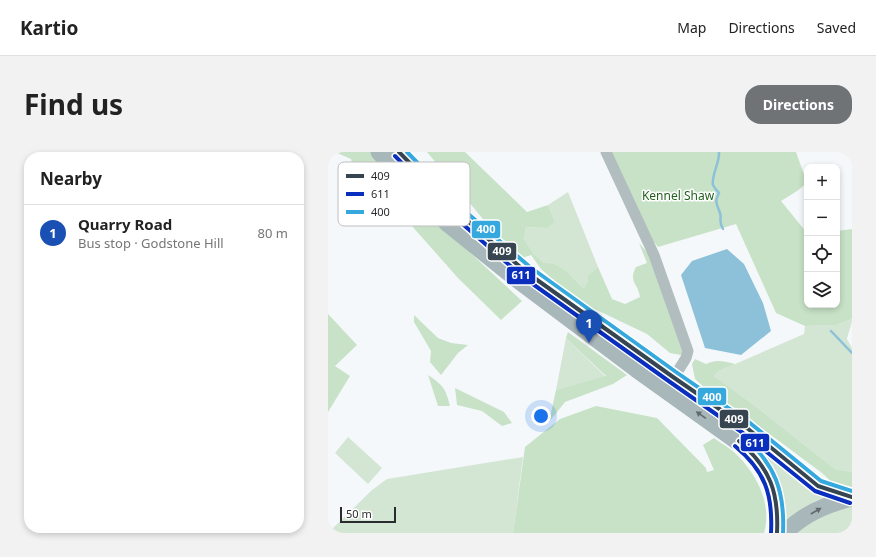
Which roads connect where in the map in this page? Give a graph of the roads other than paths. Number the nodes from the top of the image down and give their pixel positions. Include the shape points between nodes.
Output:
1 (379, 152) edge
2 (399, 152) edge
3 (606, 152) edge
4 (389, 162) edge
5 (409, 162) edge
6 (470, 223) edge
7 (450, 226) edge
8 (670, 384) junction
9 (852, 497) edge
10 (777, 533) edge
11 (785, 533) edge

1 - 4 highway
2 - 5 highway
3 - 8 street via 654,255 688,351
6 - 8 highway via 526,272
7 - 8 highway via 515,278
8 - 9 highway via 747,428 818,486
10 -> 8 highway via 775,492 764,467 752,452
11 -> 9 highway via 798,521 823,507

